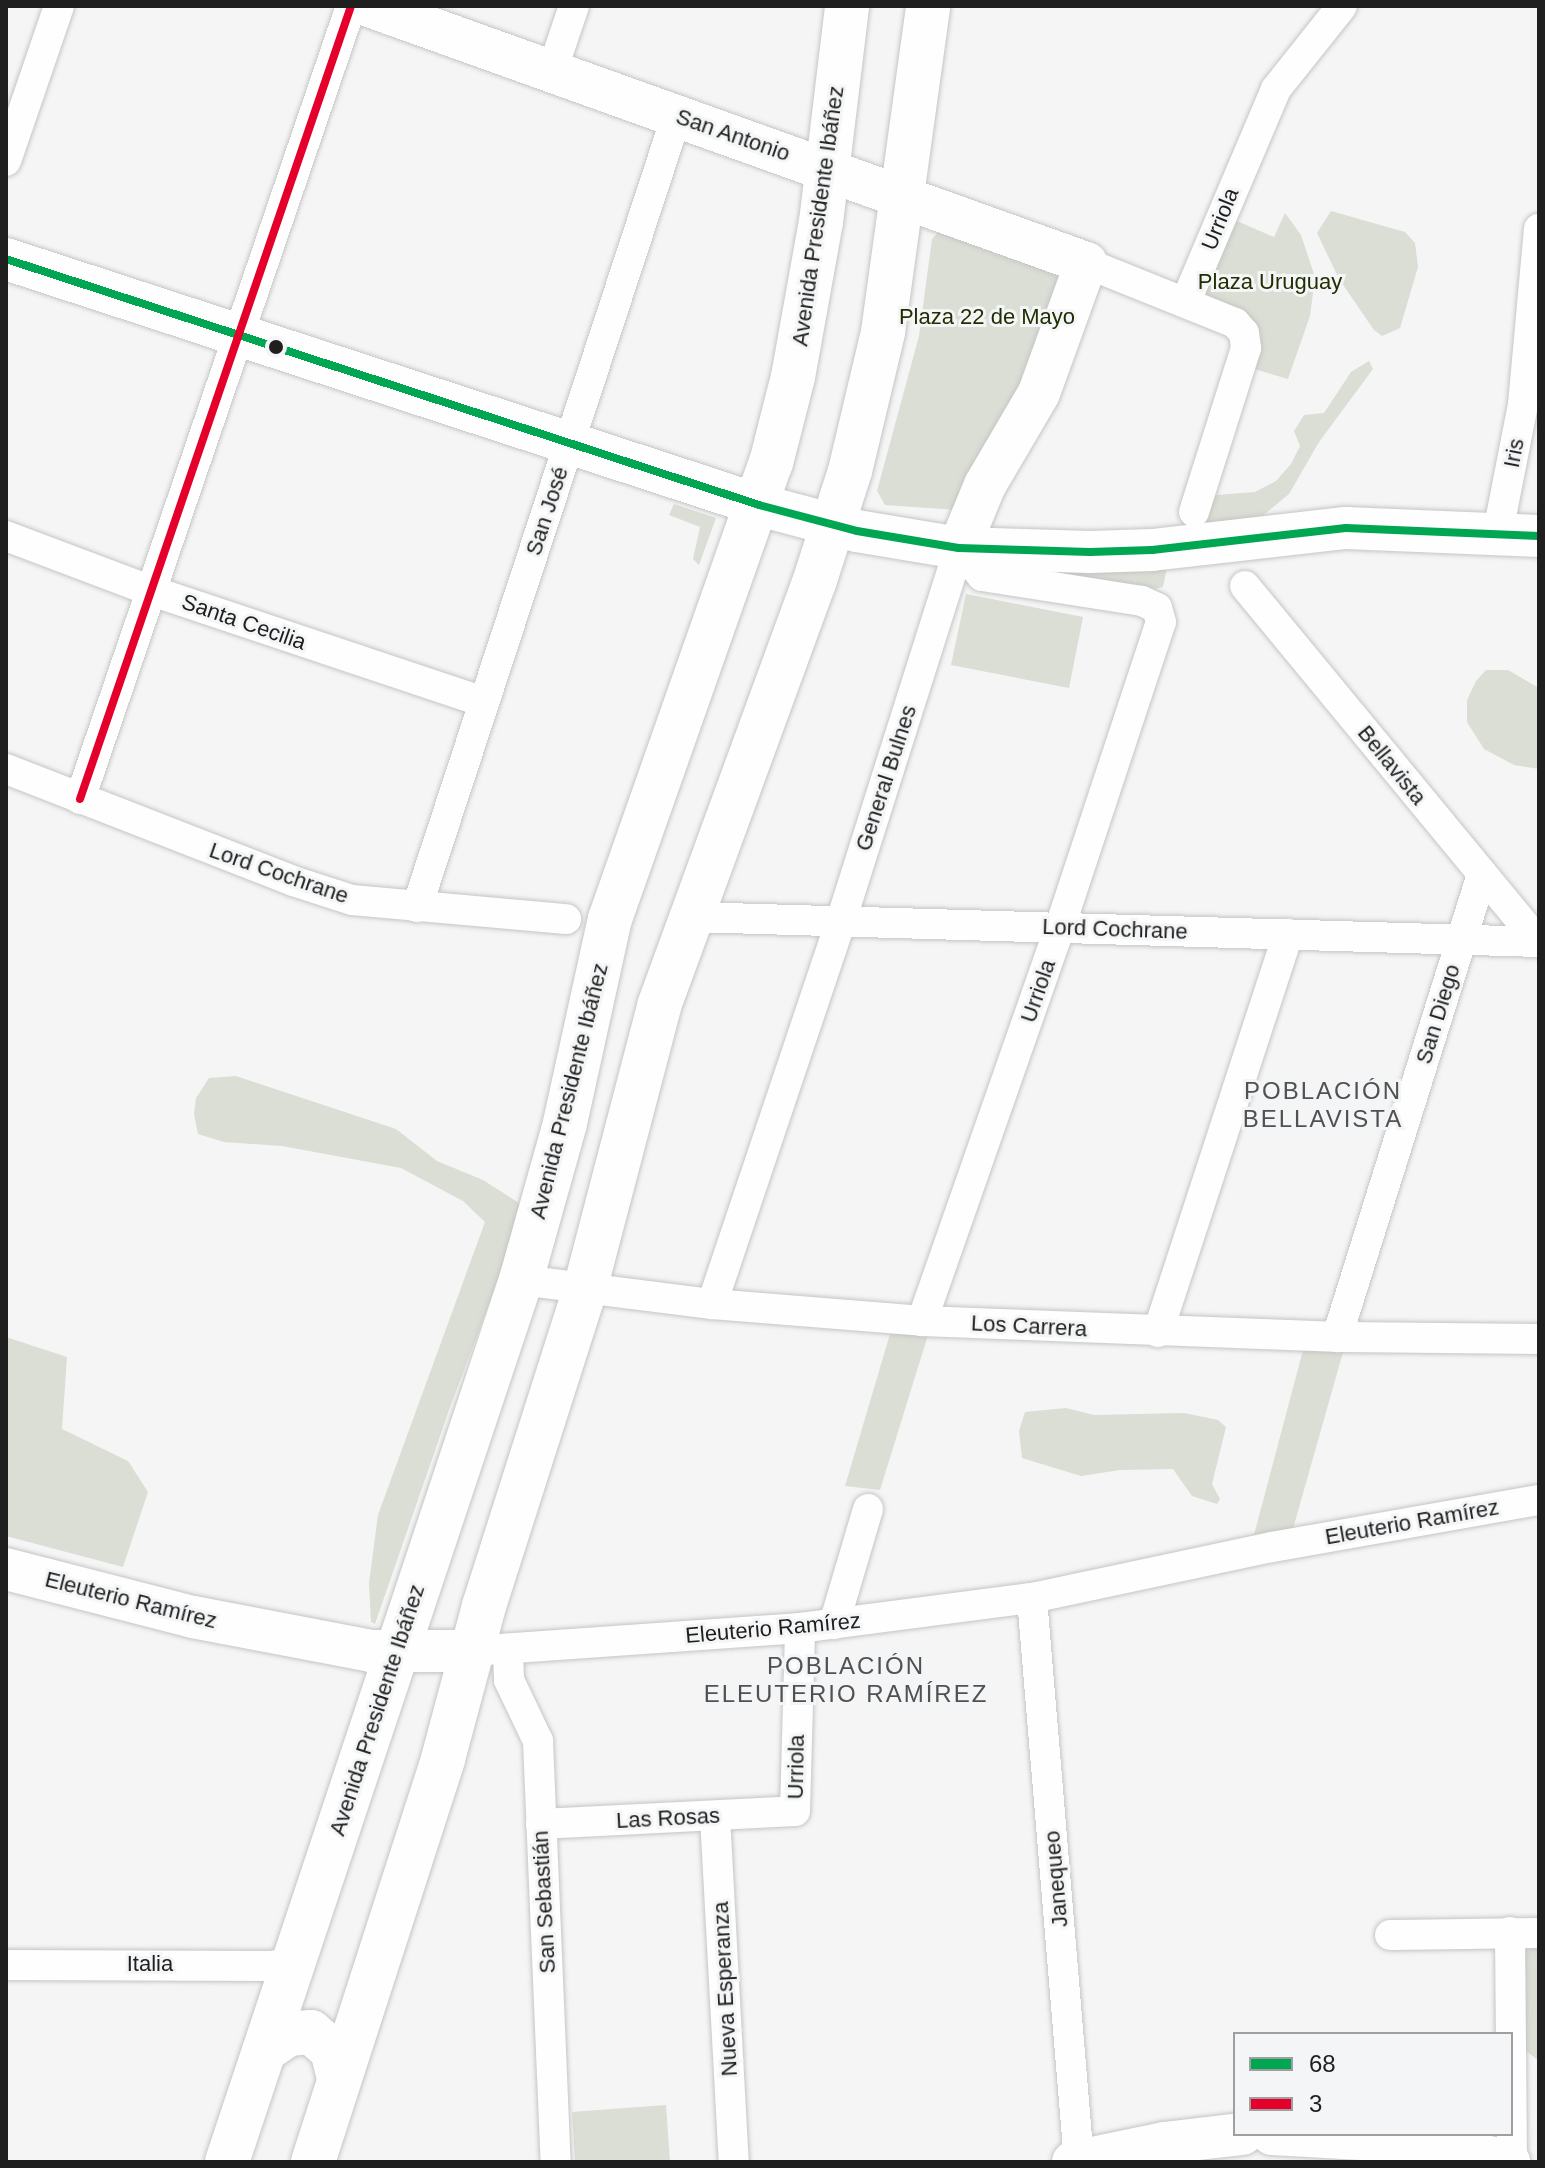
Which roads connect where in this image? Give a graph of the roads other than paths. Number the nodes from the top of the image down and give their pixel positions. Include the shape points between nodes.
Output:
1 (59, 6) edge
2 (574, 6) edge
3 (847, 6) edge
4 (928, 6) edge
5 (1342, 6) edge
6 (375, 8) edge
7 (552, 71) junction
8 (677, 115) junction
9 (6, 161) edge
10 (827, 168) junction
11 (903, 195) junction
12 (1539, 229) edge
13 (6, 259) edge
14 (1086, 263) junction
15 (1186, 301) junction
16 (238, 334) junction
17 (570, 441) junction
18 (759, 505) junction
19 (1194, 512) dead end
20 (833, 527) junction
21 (1498, 532) junction
22 (6, 536) edge
23 (1539, 536) edge
24 (959, 548) junction
25 (1245, 586) dead end
26 (149, 590) junction
27 (484, 702) junction
28 (6, 769) edge
29 (80, 799) junction
30 (1482, 874) junction
31 (417, 907) junction
32 (692, 917) junction
33 (566, 919) dead end
34 (841, 921) junction
35 (1060, 927) junction
36 (1288, 934) junction
37 (1462, 940) junction
38 (1538, 943) edge
39 (521, 1280) junction
40 (585, 1289) junction
41 (712, 1304) junction
42 (922, 1321) junction
43 (1158, 1332) junction
44 (1337, 1337) junction
45 (1539, 1339) edge
46 (1539, 1500) edge
47 (868, 1509) dead end
48 (6, 1569) edge
49 (1032, 1598) junction
50 (834, 1624) junction
51 (800, 1628) junction
52 (490, 1650) junction
53 (395, 1654) junction
54 (795, 1811) joint
55 (715, 1816) junction
56 (541, 1824) junction
57 (1524, 1933) edge
58 (1390, 1935) dead end
59 (293, 1962) junction
60 (6, 1965) edge
61 (264, 2051) junction
62 (1526, 2069) edge
63 (339, 2079) junction
64 (327, 2120) junction
65 (1233, 2135) edge
66 (1303, 2136) edge
67 (1076, 2161) edge
68 (227, 2162) edge
69 (313, 2162) edge
70 (341, 2162) edge
71 (556, 2162) edge
72 (734, 2162) edge
73 (1511, 2162) edge

1 - 9 street
2 - 7 street
3 - 10 main road, Avenida Presidente Ibáñez
4 - 11 main road
5 - 15 street, Urriola via 1276,89
6 - 7 main road, San Antonio
6 - 16 street
7 - 8 main road, San Antonio
8 - 10 main road, San Antonio
8 - 17 street, San José
10 - 11 main road, San Antonio
10 - 18 main road, Avenida Presidente Ibáñez via 802,334
11 - 14 main road, San Antonio
11 - 20 main road via 883,332
12 - 21 street, Iris via 1523,404
13 - 16 main road
14 - 15 street, San Antonio
14 - 24 main road, General Bulnes via 1039,393 985,485
15 - 19 street via 1235,323 1244,333 1246,348
16 - 17 main road
16 - 26 street
17 - 18 main road
17 - 27 street, San José
18 - 20 main road
18 - 39 main road, Avenida Presidente Ibáñez via 610,919 565,1123
20 - 24 main road
20 - 32 main road
21 - 23 main road
21 - 24 main road via 1360,527 1121,552
22 - 26 street, Santa Cecilia
24 - 34 street, General Bulnes
24 - 35 street, Urriola via 982,576 1142,601 1161,614
25 - 30 street, Bellavista
26 - 27 street, Santa Cecilia
26 - 29 street
27 - 31 street, San José
28 - 29 street, Lord Cochrane
29 - 31 street, Lord Cochrane via 323,892
30 - 37 street, San Diego
30 - 38 street, Bellavista
31 - 33 street, Lord Cochrane
32 - 34 street, Lord Cochrane
32 - 40 main road via 642,1063
34 - 35 street, Lord Cochrane
34 - 41 street, General Bulnes
35 - 36 street, Lord Cochrane
35 - 42 street, Urriola
36 - 37 street, Lord Cochrane
36 - 43 street
37 - 38 street, Lord Cochrane
37 - 44 street, San Diego
39 - 40 street, Los Carrera
39 - 53 main road, Avenida Presidente Ibáñez
40 - 41 street, Los Carrera
40 - 52 main road
41 - 42 street, Los Carrera
42 - 43 street, Los Carrera
43 - 44 street, Los Carrera
44 - 45 street, Los Carrera
46 - 49 street, Eleuterio Ramírez via 1272,1547
47 - 50 street
48 - 53 main road, Eleuterio Ramírez via 193,1617
49 - 50 street, Eleuterio Ramírez
49 - 67 street, Janequeo
50 - 51 street, Eleuterio Ramírez
51 - 52 street, Eleuterio Ramírez
51 - 54 street, Urriola
52 - 53 main road, Eleuterio Ramírez
52 - 56 street, San Sebastián via 538,1741
52 - 63 main road via 443,1759
53 - 59 main road, Avenida Presidente Ibáñez
54 - 55 street, Las Rosas
55 - 56 street, Las Rosas
55 - 72 street, Nueva Esperanza
56 - 71 street, San Sebastián
57 - 58 street
57 - 62 street
59 - 60 street, Italia
59 - 61 main road, Avenida Presidente Ibáñez
61 - 63 main road via 288,2034 311,2032 332,2050
61 - 68 main road, Avenida Presidente Ibáñez
62 - 73 street
63 - 64 main road
64 - 69 main road
64 - 70 main road
65 - 67 main road
66 - 73 main road via 1454,2148

